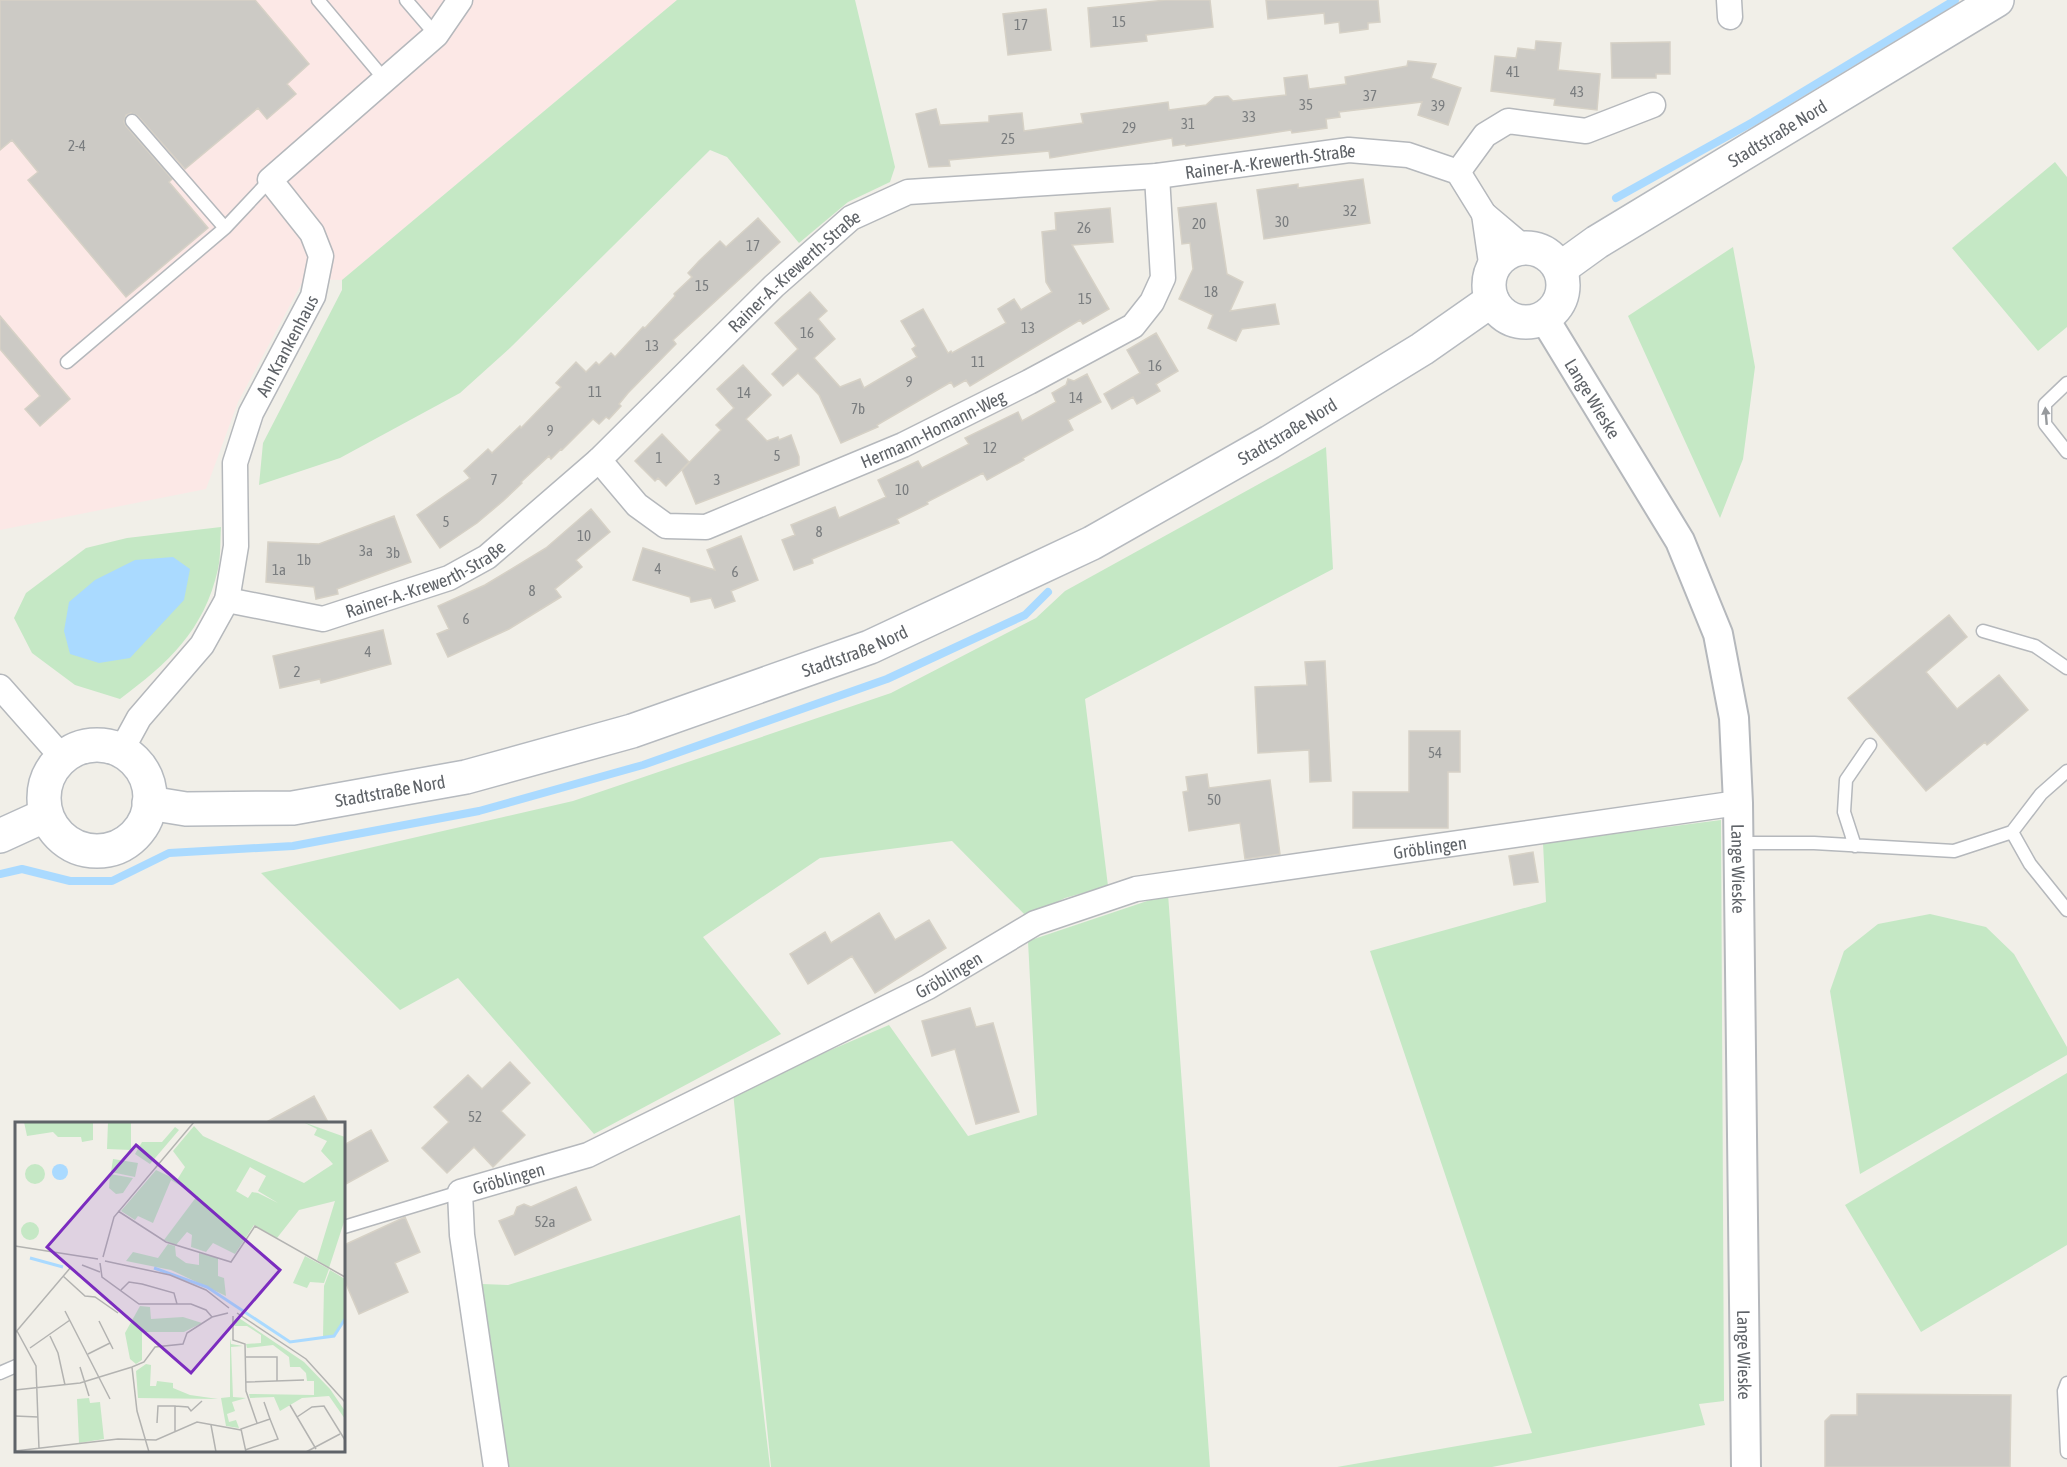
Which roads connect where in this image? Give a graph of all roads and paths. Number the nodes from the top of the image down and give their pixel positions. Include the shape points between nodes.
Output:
1 (318, 0) edge
2 (406, 0) edge
3 (460, 0) edge
4 (1996, 0) edge
5 (436, 34) junction
6 (385, 80) junction
7 (1653, 105) dead end
8 (132, 121) dead end
9 (1458, 172) junction
10 (1157, 176) junction
11 (270, 180) junction
12 (1484, 214) junction
13 (225, 228) junction
14 (1523, 247) junction
15 (1561, 268) junction
16 (1492, 285) junction
17 (1544, 318) junction
18 (68, 363) dead end
19 (2067, 383) edge
20 (2067, 452) edge
21 (599, 460) junction
22 (227, 600) junction
23 (1983, 631) dead end
24 (2067, 668) edge
25 (0, 687) edge
26 (1870, 745) dead end
27 (121, 750) junction
28 (63, 757) junction
29 (2067, 771) edge
30 (1738, 802) junction
31 (149, 803) junction
32 (46, 815) junction
33 (2012, 832) junction
34 (0, 836) edge
35 (1738, 843) junction
36 (1855, 846) junction
37 (2067, 910) edge
38 (460, 1191) junction
39 (345, 1227) edge
40 (15, 1366) edge
41 (0, 1373) edge
42 (2067, 1383) edge
43 (2067, 1452) edge
44 (495, 1467) edge
45 (1746, 1467) edge

1 - 6 lane
2 - 5 lane
3 - 5 street
4 - 15 main road, Stadtstraße Nord via 1597,242
5 - 6 street
6 - 11 street
7 - 9 street via 1586,131 1508,121 1485,135
8 - 13 lane
9 - 10 street, Rainer-A.-Krewerth-Straße via 1408,155 1349,150
9 - 12 street
10 - 21 street, Rainer-A.-Krewerth-Straße via 908,192 851,218 774,286
10 - 21 street, Hermann-Homann-Weg via 1163,278 1152,302 1133,326 1029,382 903,445 706,527 666,526 637,505
11 - 13 lane
11 - 22 street, Am Krankenhaus via 312,233 321,256 313,296 251,413 235,464 236,546
12 - 14 street
12 - 16 street
13 - 18 lane
14 - 15 main road via 1551,256
14 - 16 main road via 1504,254
15 - 17 main road via 1564,287 1558,305
16 - 17 main road via 1501,312 1514,320
16 - 31 main road, Stadtstraße Nord via 1422,350 1281,436 1102,538 870,647 632,732 466,777 293,808 186,809
17 - 30 street, Lange Wieske via 1680,541 1718,634 1734,718
20 -> 19 lane via 2045,424 2045,404
21 - 22 street, Rainer-A.-Krewerth-Straße via 487,556 449,578 323,619
22 - 27 street, Am Krankenhaus via 202,645 139,718
23 - 24 lane via 2035,646
25 - 28 street
26 - 36 lane via 1846,780 1844,812
27 - 28 main road via 88,745
27 - 31 main road via 146,777
28 - 32 main road via 47,779 43,800
29 - 33 lane via 2041,794
30 - 35 street, Lange Wieske
30 - 38 street, Gröblingen via 1136,889 1035,923 928,987 588,1155
31 - 32 main road via 143,824 128,840 98,851 66,841
32 - 34 main road
33 - 36 lane via 1954,851
33 - 37 lane via 2030,864
35 - 36 lane
35 - 45 street, Lange Wieske
38 - 39 lane
38 - 44 street, Gröblingen via 462,1235
40 - 41 lane
42 - 43 lane

